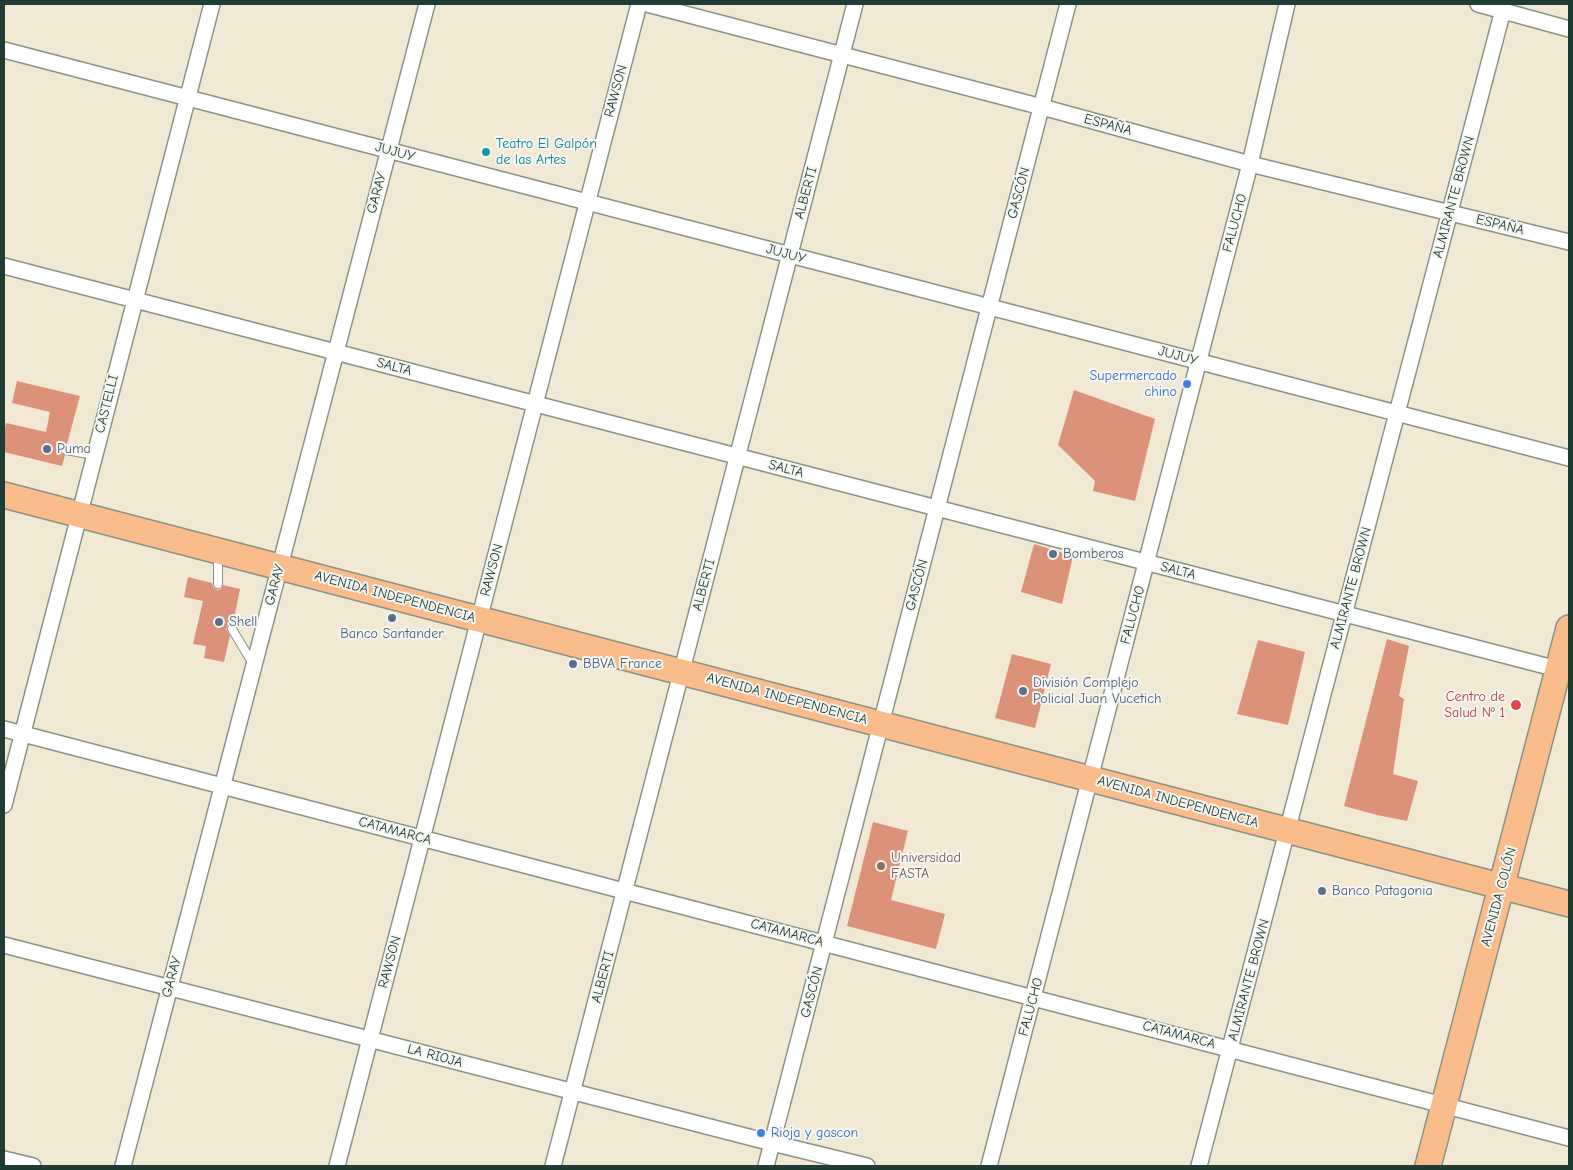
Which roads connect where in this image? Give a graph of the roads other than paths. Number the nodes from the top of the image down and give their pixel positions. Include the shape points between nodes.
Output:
1 (212, 4) edge
2 (426, 4) edge
3 (639, 4) edge
4 (647, 4) edge
5 (856, 4) edge
6 (1068, 4) edge
7 (1287, 4) edge
8 (1478, 4) edge
9 (1503, 10) junction
10 (1569, 29) edge
11 (4, 50) edge
12 (842, 55) junction
13 (187, 98) junction
14 (1042, 107) junction
15 (388, 150) junction
16 (1250, 164) junction
17 (588, 202) junction
18 (1450, 212) junction
19 (1569, 242) edge
20 (790, 255) junction
21 (4, 266) edge
22 (134, 300) junction
23 (990, 307) junction
24 (336, 352) junction
25 (1199, 362) junction
26 (535, 404) junction
27 (1397, 413) junction
28 (66, 450) dead end
29 (94, 455) junction
30 (738, 456) junction
31 (1569, 458) edge
32 (4, 495) edge
33 (937, 508) junction
34 (79, 515) junction
35 (218, 551) junction
36 (1146, 562) junction
37 (279, 567) junction
38 (218, 584) dead end
39 (1344, 615) junction
40 (479, 619) junction
41 (1569, 628) edge
42 (232, 629) dead end
43 (254, 666) junction
44 (1564, 671) edge
45 (682, 672) junction
46 (881, 724) junction
47 (4, 729) edge
48 (22, 734) junction
49 (1090, 778) junction
50 (222, 786) junction
51 (4, 805) edge
52 (1287, 831) junction
53 (422, 838) junction
54 (1502, 886) junction
55 (625, 891) junction
56 (1569, 904) edge
57 (824, 943) junction
58 (4, 945) edge
59 (170, 988) junction
60 (1033, 997) junction
61 (370, 1039) junction
62 (1231, 1048) junction
63 (573, 1092) junction
64 (1444, 1105) junction
65 (1569, 1138) edge
66 (772, 1143) junction
67 (4, 1159) edge
68 (33, 1166) edge
69 (123, 1166) edge
70 (337, 1166) edge
71 (554, 1166) edge
72 (766, 1166) edge
73 (867, 1166) edge
74 (989, 1166) edge
75 (1199, 1166) edge
76 (1428, 1166) edge

1 - 13 street, CASTELLI
2 - 15 street, GARAY
3 - 17 street, RAWSON
4 - 12 street, ESPAÑA
5 - 12 street, ALBERTI
6 - 14 street, GASCÓN
7 - 16 street, FALUCHO
8 - 9 street
9 - 10 street
9 - 18 street, ALMIRANTE BROWN
11 - 13 street, JUJUY
12 - 14 street, ESPAÑA
12 - 20 street, ALBERTI
13 - 15 street, JUJUY
13 - 22 street, CASTELLI
14 - 16 street, ESPAÑA
14 - 23 street, GASCÓN
15 - 17 street, JUJUY
15 - 24 street, GARAY
16 - 18 street, ESPAÑA
16 - 25 street, FALUCHO
17 - 20 street, JUJUY
17 - 26 street, RAWSON
18 - 19 street, ESPAÑA
18 - 27 street, ALMIRANTE BROWN
20 - 23 street, JUJUY
20 - 30 street, ALBERTI
21 - 22 street, SALTA
22 - 24 street, SALTA
22 - 29 street, CASTELLI
23 - 25 street, JUJUY
23 - 33 street, GASCÓN
24 - 26 street, SALTA
24 - 37 street, GARAY
25 - 27 street, JUJUY
25 - 36 street, FALUCHO
26 - 30 street, SALTA
26 - 40 street, RAWSON
27 - 31 street, JUJUY
27 - 39 street, ALMIRANTE BROWN
28 - 29 lane
29 - 34 street, CASTELLI
30 - 33 street, SALTA
30 - 45 street, ALBERTI
32 - 34 main road, AVENIDA INDEPENDENCIA
33 - 36 street, SALTA
33 - 46 street, GASCÓN
34 - 35 main road, AVENIDA INDEPENDENCIA
34 - 48 street, CASTELLI
35 - 37 main road, AVENIDA INDEPENDENCIA
35 - 38 lane
36 - 39 street, SALTA
36 - 49 street, FALUCHO
37 - 40 main road, AVENIDA INDEPENDENCIA
37 - 43 street, GARAY
39 - 44 street, SALTA
39 - 52 street, ALMIRANTE BROWN
40 - 45 main road, AVENIDA INDEPENDENCIA
40 - 53 street, RAWSON
41 - 44 main road, AVENIDA COLÓN
42 - 43 lane
43 - 50 street, GARAY
44 - 54 main road, AVENIDA COLÓN
45 - 46 main road, AVENIDA INDEPENDENCIA
45 - 55 street, ALBERTI
46 - 49 main road, AVENIDA INDEPENDENCIA
46 - 57 street, GASCÓN
47 - 48 street, CATAMARCA
48 - 50 street, CATAMARCA
48 - 51 street, CASTELLI
49 - 52 main road, AVENIDA INDEPENDENCIA
49 - 60 street, FALUCHO
50 - 53 street, CATAMARCA
50 - 59 street, GARAY
52 - 54 main road, AVENIDA INDEPENDENCIA
52 - 62 street, ALMIRANTE BROWN
53 - 55 street, CATAMARCA
53 - 61 street, RAWSON
54 - 56 main road, AVENIDA INDEPENDENCIA
54 - 64 main road, AVENIDA COLÓN
55 - 57 street, CATAMARCA
55 - 63 street, ALBERTI
57 - 60 street, CATAMARCA
57 - 66 street, GASCÓN
58 - 59 street, LA RIOJA
59 - 61 street, LA RIOJA
59 - 69 street, GARAY
60 - 62 street, CATAMARCA
60 - 74 street, FALUCHO
61 - 63 street, LA RIOJA
61 - 70 street, RAWSON
62 - 64 street, CATAMARCA
62 - 75 street, ALMIRANTE BROWN
63 - 66 street, LA RIOJA
63 - 71 street, ALBERTI
64 - 65 street, CATAMARCA
64 - 76 main road, AVENIDA COLÓN
66 - 72 street, GASCÓN
66 - 73 street, LA RIOJA
67 - 68 street

